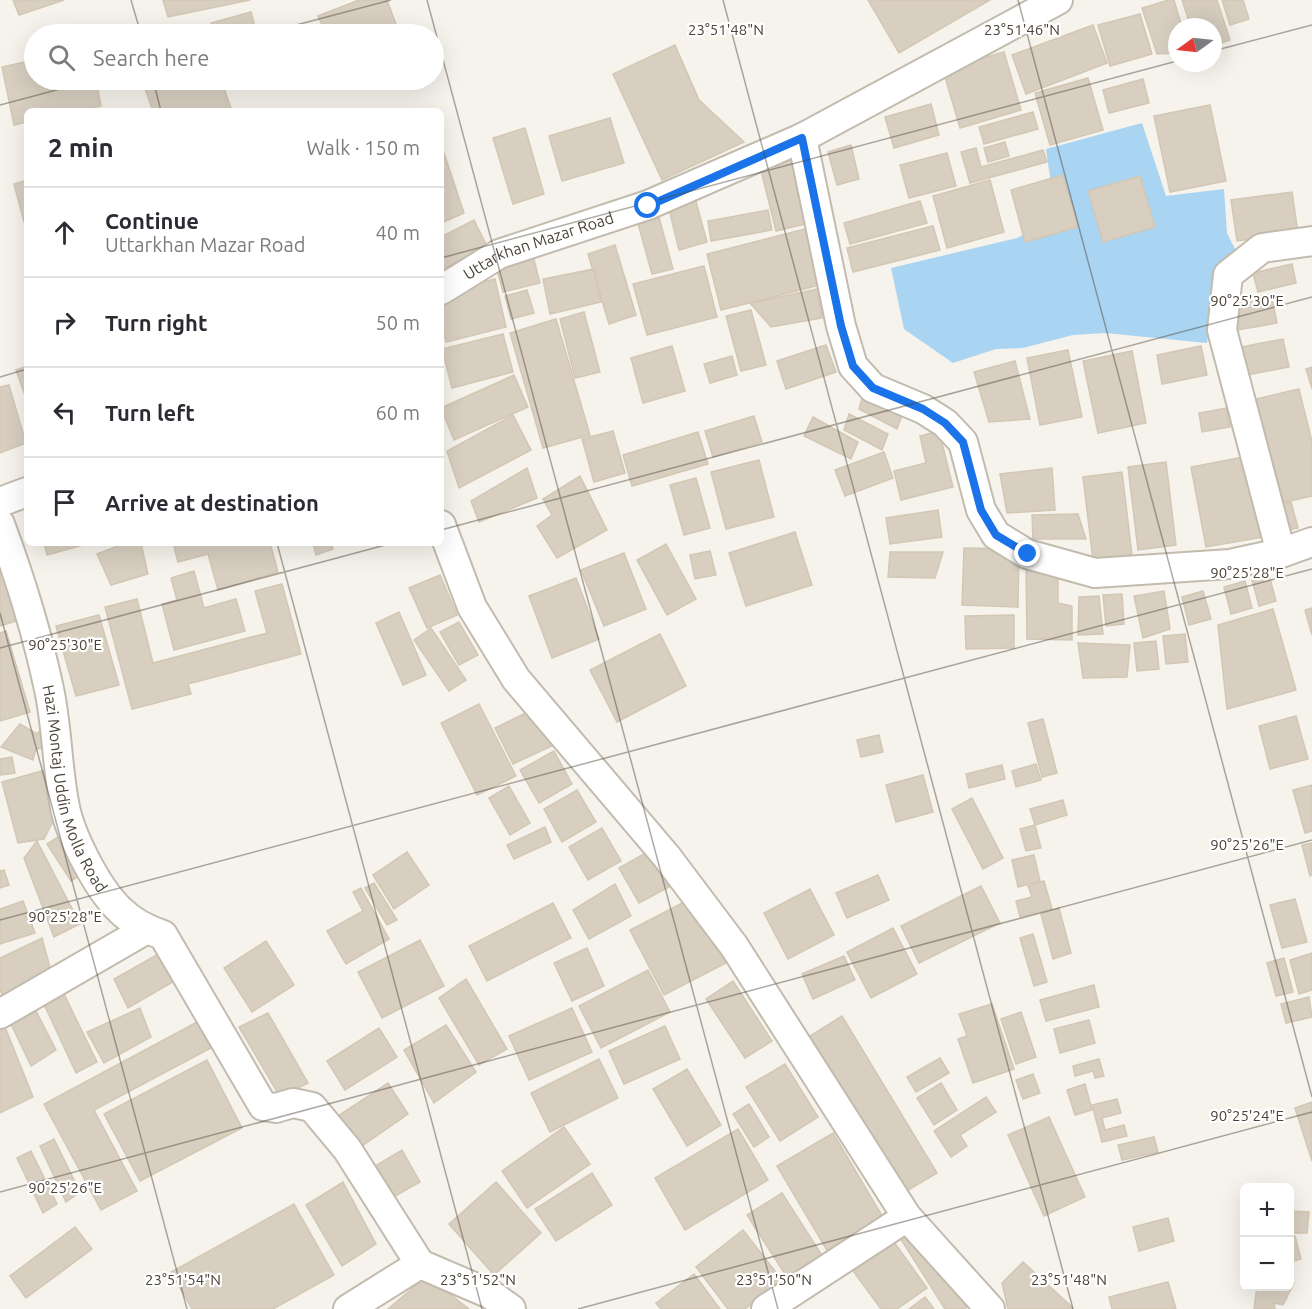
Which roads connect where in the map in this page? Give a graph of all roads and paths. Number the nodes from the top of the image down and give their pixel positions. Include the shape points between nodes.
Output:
1 (1058, 0) edge
2 (802, 138) junction
3 (1312, 241) edge
4 (444, 288) edge
5 (24, 493) edge
6 (0, 502) edge
7 (0, 524) edge
8 (444, 533) edge
9 (1312, 542) edge
10 (1281, 553) junction
11 (147, 929) junction
12 (0, 1014) edge
13 (907, 1217) junction
14 (420, 1264) junction
15 (348, 1309) edge
16 (511, 1309) edge
17 (766, 1309) edge
18 (990, 1309) edge

1 - 2 street, Uttarkhan Mazar Road
2 - 4 street, Uttarkhan Mazar Road via 648,206 499,254
2 - 10 street via 853,366 873,388 923,409 945,423 963,442 981,510 996,535 1028,554 1095,573 1230,564
3 - 10 street via 1262,248 1228,275 1222,330
5 - 6 street
7 - 11 street, Hazi Montaj Uddin Molla Road via 37,636 50,692 64,804 75,835 102,888 120,911
8 - 13 street via 472,607 516,679 667,857 734,946
9 - 10 street
11 - 12 street
11 - 14 street, Hazi Montaj Uddin Molla Road via 163,935 264,1106 276,1108 293,1103 312,1107 347,1149
13 - 17 street
13 - 18 street
14 - 15 street
14 - 16 street via 490,1294

